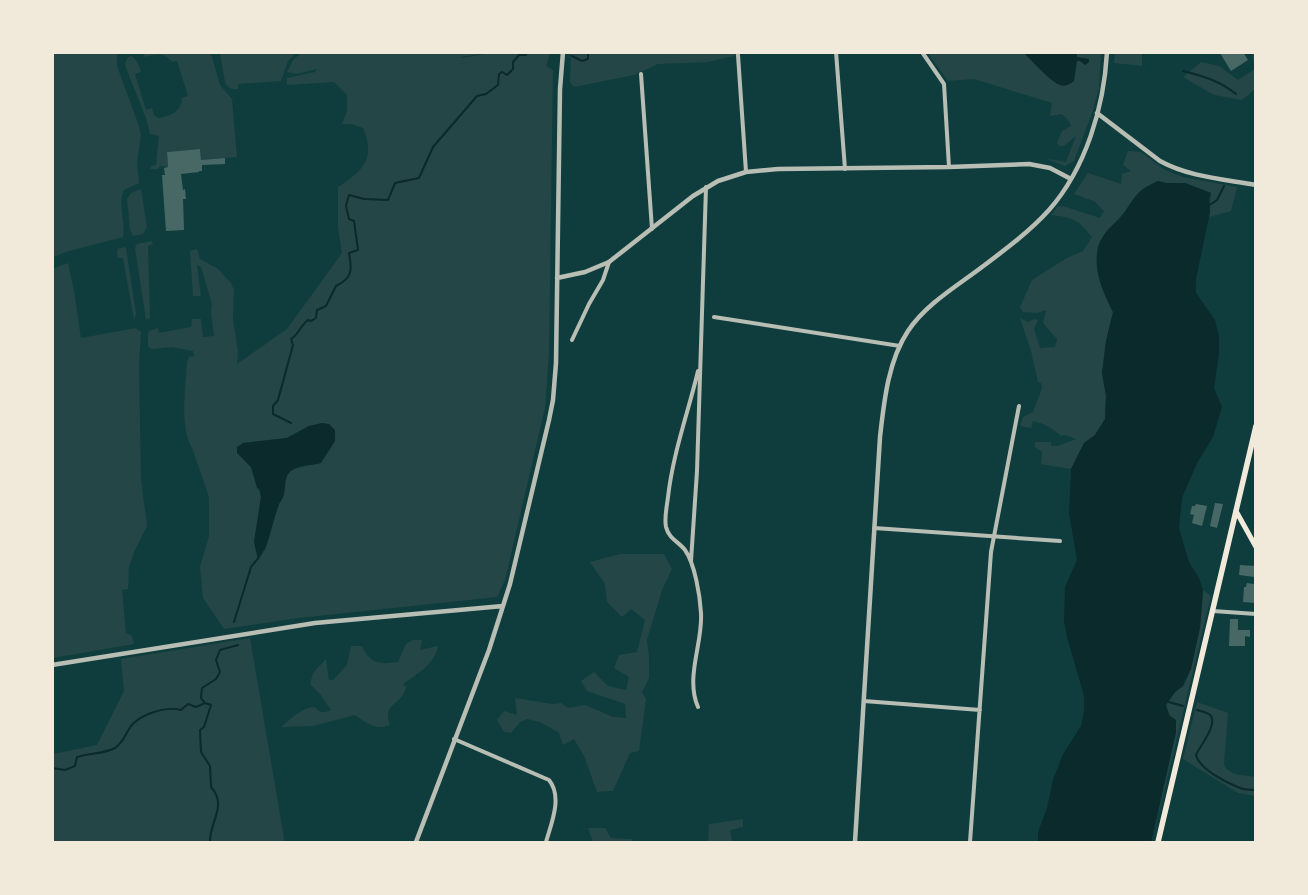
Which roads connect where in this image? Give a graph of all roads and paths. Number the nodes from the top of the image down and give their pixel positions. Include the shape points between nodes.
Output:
1 (564, 52) edge
2 (836, 52) edge
3 (922, 52) edge
4 (1107, 52) edge
5 (738, 55) dead end
6 (641, 74) dead end
7 (1097, 113) junction
8 (949, 168) junction
9 (845, 169) junction
10 (746, 172) junction
11 (1071, 179) junction
12 (1256, 185) edge
13 (706, 187) junction
14 (652, 229) junction
15 (609, 262) junction
16 (557, 278) junction
17 (714, 317) dead end
18 (572, 340) dead end
19 (900, 346) junction
20 (700, 361) junction
21 (1019, 406) dead end
22 (1256, 426) edge
23 (1236, 510) junction
24 (874, 528) junction
25 (993, 537) junction
26 (1060, 542) dead end
27 (1256, 547) edge
28 (691, 562) junction
29 (503, 606) junction
30 (1213, 611) junction
31 (1256, 614) edge
32 (52, 664) edge
33 (864, 701) junction
34 (698, 707) dead end
35 (980, 710) junction
36 (454, 739) junction
37 (416, 842) edge
38 (546, 842) edge
39 (855, 842) edge
40 (970, 842) edge
41 (1158, 842) edge

1 - 16 street via 560,89
2 - 9 street
3 - 8 street via 944,84
4 - 7 street via 1104,86
5 - 10 street
6 - 14 street
7 - 11 street
7 - 12 street via 1170,167
8 - 9 street
8 - 11 street via 1040,165
9 - 10 street
10 - 13 street
11 - 19 street via 1026,234 926,310
13 - 14 street
13 - 20 street
14 - 15 street
15 - 16 street via 586,272
15 - 18 street via 604,280
16 - 29 street via 553,400
17 - 19 street
19 - 24 street via 882,415
20 - 28 street
20 - 28 street via 673,462 666,520 668,533 684,547
21 - 25 street
22 - 23 main road
23 - 27 main road
23 - 30 main road
24 - 25 street
24 - 33 street
25 - 26 street
25 - 35 street
28 - 34 street via 700,602 701,626 693,684
29 - 32 street via 315,623
29 - 36 street
30 - 31 street
30 - 41 main road
33 - 35 street
33 - 39 street
35 - 40 street
36 - 37 street
36 - 38 street via 549,780 555,802

